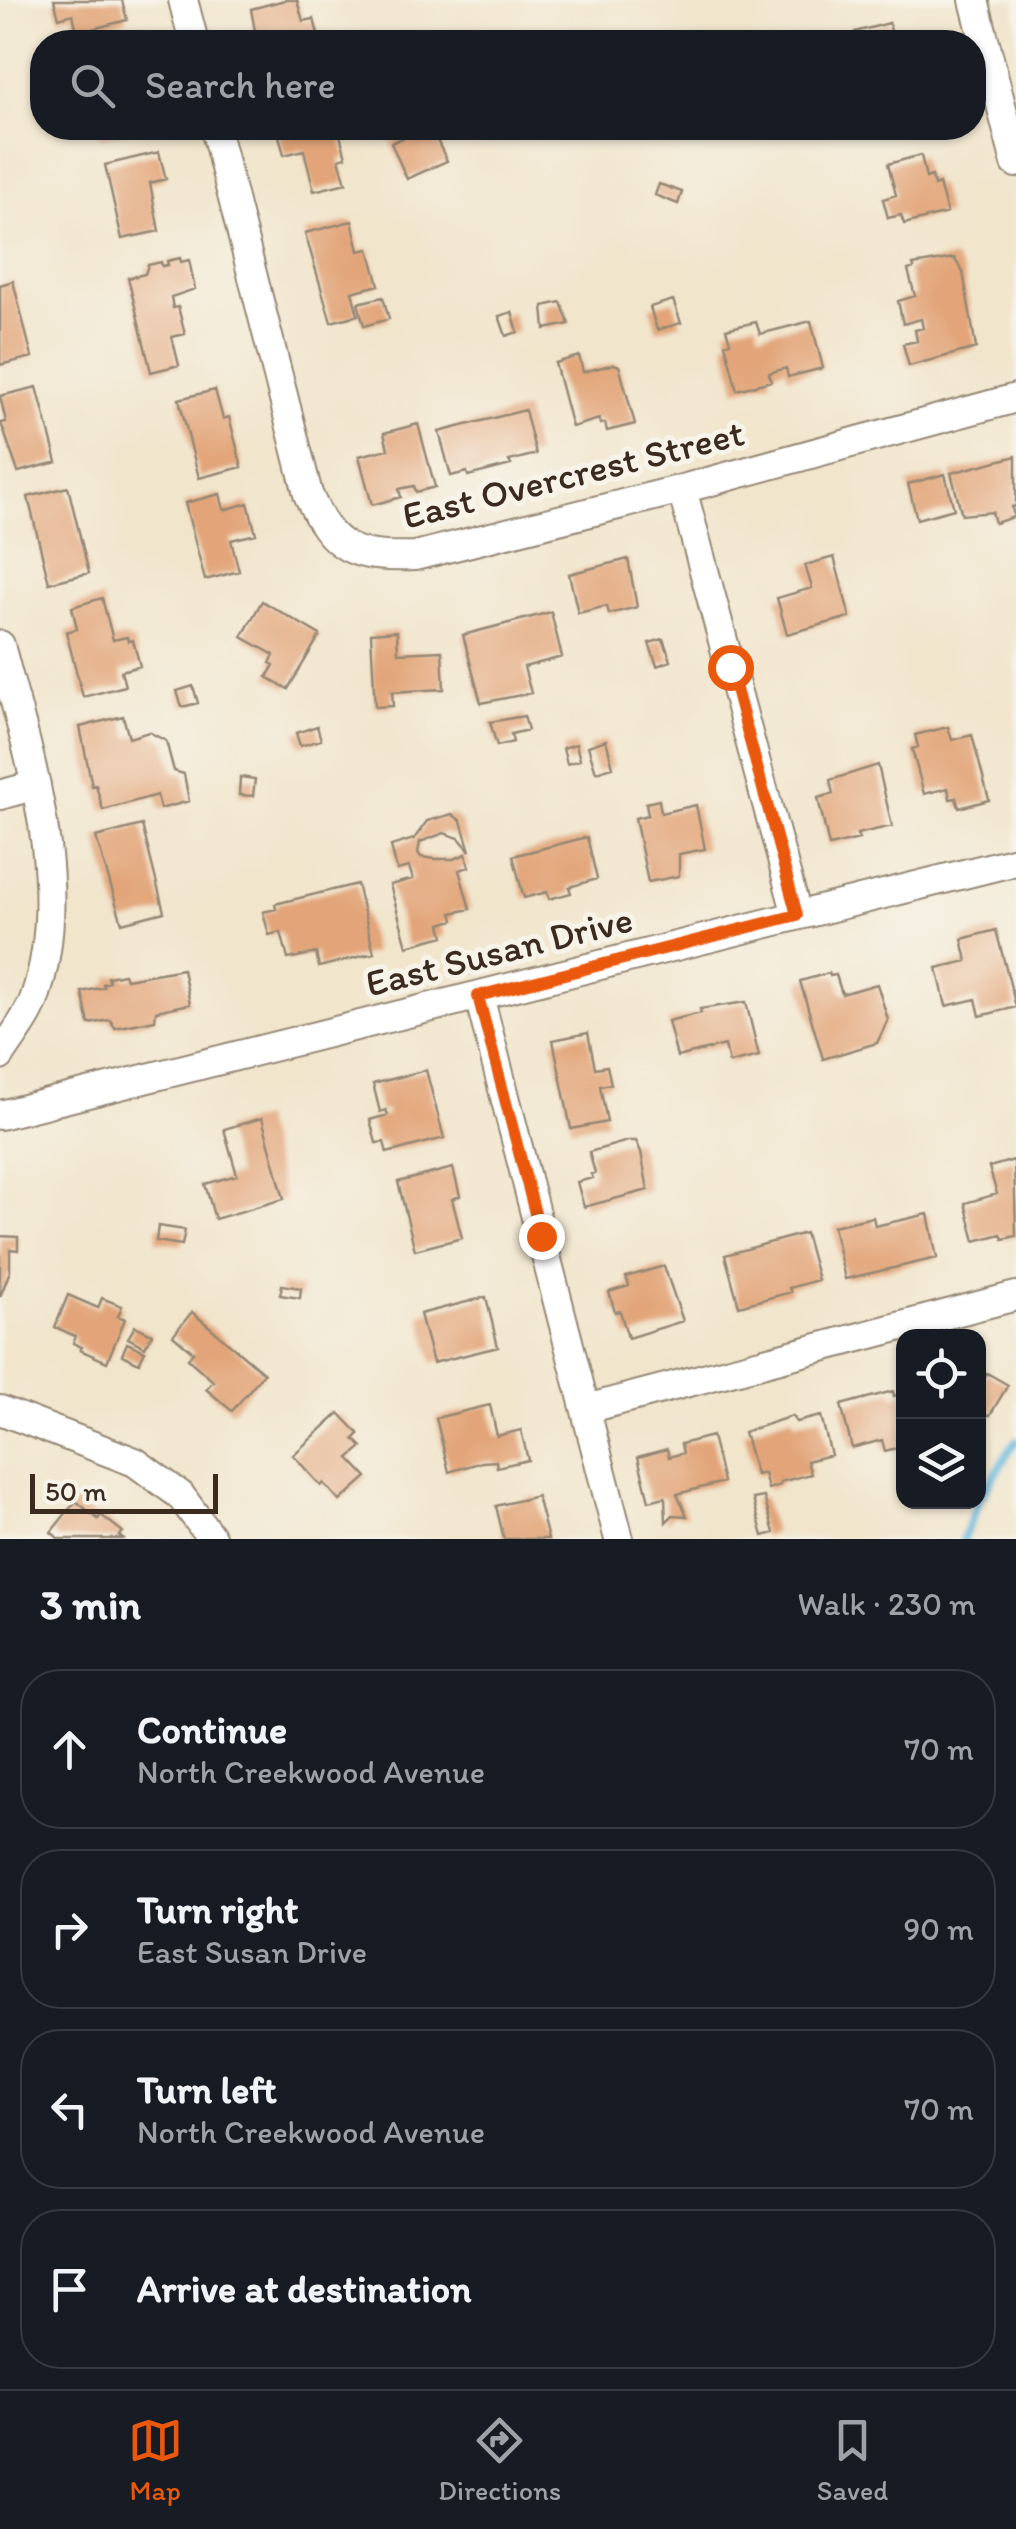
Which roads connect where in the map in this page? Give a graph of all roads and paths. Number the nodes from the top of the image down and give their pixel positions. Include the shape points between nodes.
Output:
1 (183, 0) edge
2 (974, 0) edge
3 (191, 30) edge
4 (982, 30) edge
5 (986, 47) edge
6 (218, 140) edge
7 (1016, 163) edge
8 (1016, 398) edge
9 (682, 489) junction
10 (0, 645) edge
11 (36, 785) junction
12 (0, 795) edge
13 (1016, 861) edge
14 (797, 915) junction
15 (478, 996) junction
16 (0, 1056) edge
17 (0, 1115) edge
18 (1016, 1296) edge
19 (586, 1409) junction
20 (0, 1410) edge
21 (212, 1539) edge
22 (619, 1539) edge

1 - 3 street
2 - 4 street
5 - 7 street
6 - 9 street, East Overcrest Street via 308,494 321,524 346,548 414,556
8 - 9 street, East Overcrest Street
9 - 14 street
10 - 11 street
11 - 12 street
11 - 16 street via 47,856 48,932 35,999
13 - 14 street, East Susan Drive
14 - 15 street, East Susan Drive
15 - 17 street, East Susan Drive
15 - 19 street
18 - 19 street
19 - 22 street
20 - 21 street via 134,1462 180,1496

